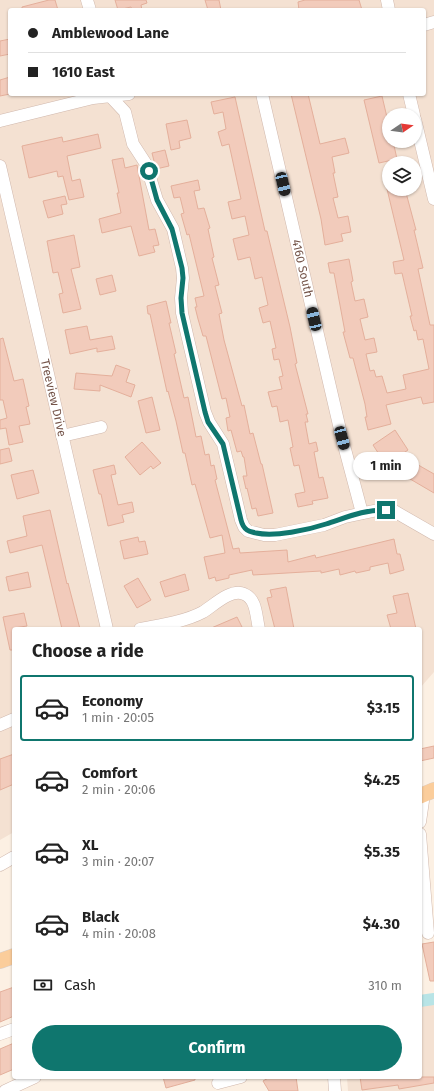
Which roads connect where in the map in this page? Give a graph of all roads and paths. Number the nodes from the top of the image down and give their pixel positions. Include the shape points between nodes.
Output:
1 (104, 96) edge
2 (110, 96) edge
3 (262, 96) edge
4 (409, 96) edge
5 (412, 108) edge
6 (0, 121) edge
7 (422, 148) edge
8 (0, 166) edge
9 (434, 199) edge
10 (101, 427) dead end
11 (62, 436) junction
12 (362, 512) junction
13 (434, 534) edge
14 (107, 627) edge
15 (149, 627) edge
16 (259, 627) edge
17 (12, 720) edge
18 (0, 725) edge
19 (426, 793) edge
20 (422, 812) edge
21 (12, 858) edge
22 (422, 859) edge
23 (0, 865) edge
24 (428, 933) dead end
25 (12, 957) edge
26 (0, 961) edge
27 (12, 1030) edge
28 (0, 1034) edge
29 (31, 1079) edge
30 (233, 1079) edge
31 (334, 1079) edge
32 (218, 1083) dead end
33 (5, 1091) edge
34 (336, 1091) edge

1 - 6 street
2 - 12 street via 125,112 133,144 146,164 157,200 172,229 182,268 182,313 205,412 208,422 223,444 244,527 248,531 264,535 285,533 324,525
3 - 12 street, 4160 South via 342,438
4 - 5 street
7 - 9 street
8 - 11 street, Treeview Drive
10 - 11 street
11 - 14 street, Treeview Drive
12 - 13 street via 394,511
15 - 16 street via 194,616 235,593 241,593 253,602
17 - 18 street
19 - 20 street
21 - 23 street
22 - 24 street
25 - 26 main road
27 - 28 street
29 - 33 street
30 - 32 street
31 - 34 street

